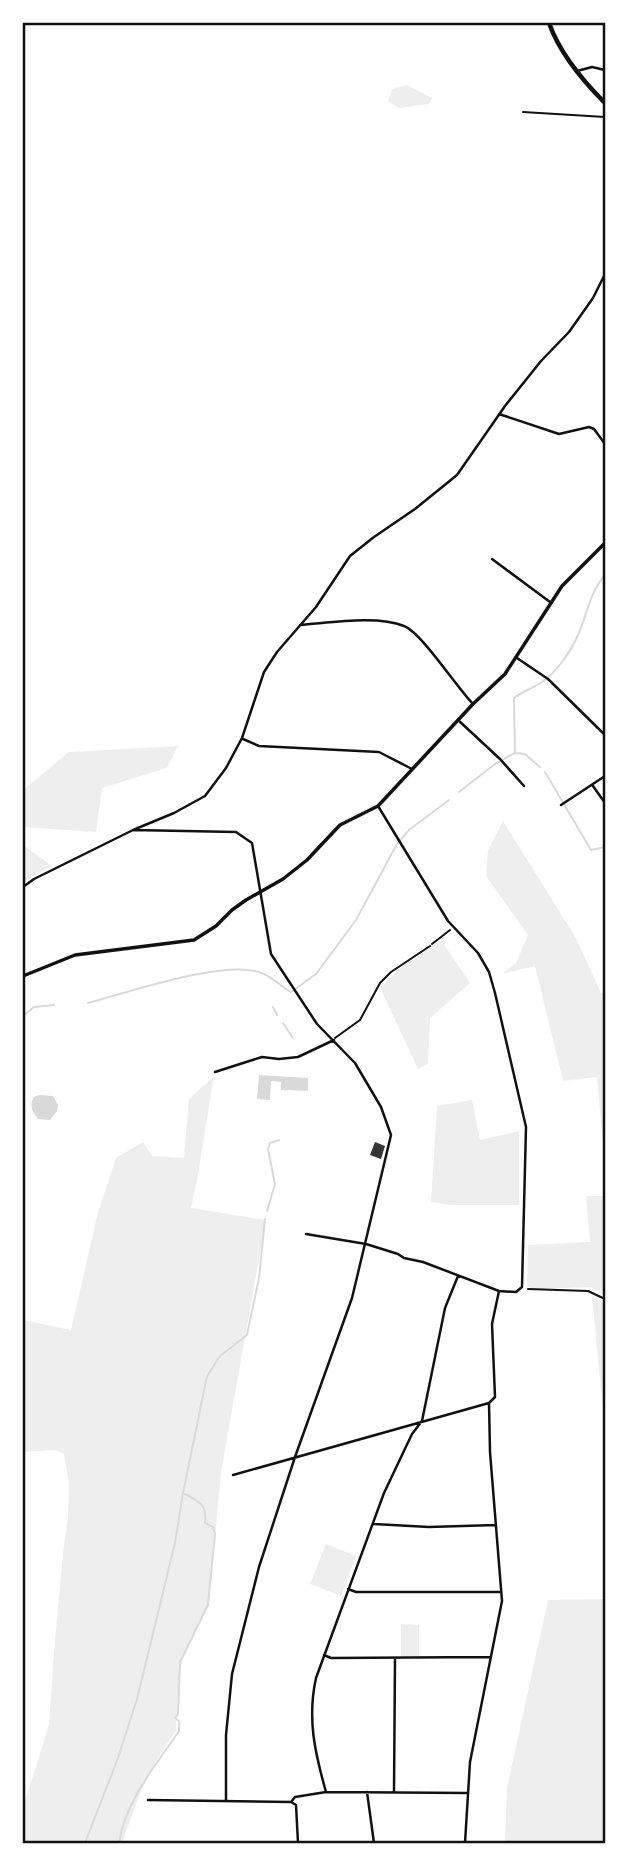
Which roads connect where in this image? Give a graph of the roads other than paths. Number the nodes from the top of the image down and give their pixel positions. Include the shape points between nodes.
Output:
1 (549, 23) edge
2 (605, 70) edge
3 (577, 71) junction
4 (605, 103) edge
5 (523, 112) dead end
6 (605, 117) edge
7 (605, 274) edge
8 (499, 414) junction
9 (605, 444) edge
10 (605, 543) edge
11 (492, 558) dead end
12 (550, 602) junction
13 (300, 625) junction
14 (517, 658) junction
15 (473, 704) junction
16 (458, 720) junction
17 (604, 732) edge
18 (242, 738) junction
19 (412, 769) junction
20 (605, 776) edge
21 (524, 786) dead end
22 (593, 786) junction
23 (605, 803) edge
24 (561, 805) dead end
25 (378, 806) junction
26 (133, 830) junction
27 (23, 887) edge
28 (261, 893) junction
29 (430, 946) road end
30 (23, 976) edge
31 (334, 1040) junction
32 (215, 1072) dead end
33 (306, 1234) dead end
34 (366, 1244) junction
35 (458, 1276) junction
36 (499, 1291) junction
37 (489, 1403) junction
38 (422, 1421) junction
39 (295, 1457) junction
40 (233, 1475) dead end
41 (373, 1524) junction
42 (496, 1525) junction
43 (348, 1589) junction
44 (501, 1592) junction
45 (324, 1655) junction
46 (490, 1657) junction
47 (395, 1659) junction
48 (326, 1792) junction
49 (394, 1792) junction
50 (367, 1793) junction
51 (469, 1793) junction
52 (148, 1800) dead end
53 (226, 1800) junction
54 (291, 1802) junction
55 (298, 1843) edge
56 (374, 1843) edge
57 (464, 1843) edge

1 - 3 main road
2 - 3 street
3 - 4 main road
5 - 6 lane
7 - 8 street via 569,332
8 - 9 street via 559,434 589,427
8 - 13 street via 457,475 351,556
10 - 12 street
11 - 12 street
12 - 14 street
13 - 15 street via 380,622 404,626
13 - 18 street via 264,672
14 - 15 street
14 - 17 street via 547,678
15 - 16 street
16 - 19 street
16 - 21 street
18 - 19 street via 259,746 379,752
18 - 26 street via 205,796
19 - 25 street
20 - 22 street
22 - 23 street
22 - 24 street
25 - 28 street via 340,825 307,860
25 - 36 street via 453,928 478,953 489,972 523,1111 526,1144 522,1287 516,1292
26 - 27 street
26 - 28 street via 236,832 255,849
28 - 30 street via 194,940 75,955
28 - 31 street via 271,954 317,1024
29 - 31 lane via 385,978 360,1020
31 - 32 street via 298,1057 262,1057
31 - 34 street via 355,1063 381,1107 391,1135
33 - 34 street
34 - 35 street
34 - 39 street
35 - 36 street
35 - 38 street via 445,1308
36 - 37 street via 492,1324 495,1397
37 - 38 street
37 - 42 street
38 - 39 street
38 - 41 street via 391,1478
39 - 40 street
39 - 53 street via 259,1567 232,1674
41 - 42 street
41 - 43 street
42 - 44 street
43 - 44 street
43 - 45 street
44 - 46 street via 502,1608
45 - 47 street
45 - 48 street via 313,1689 311,1717 314,1751
46 - 47 street
46 - 51 street via 470,1762
47 - 49 street
48 - 50 street
48 - 54 street via 295,1797
49 - 50 street
49 - 51 street
50 - 56 street
51 - 57 street
52 - 53 street
53 - 54 street
54 - 55 street via 296,1805

